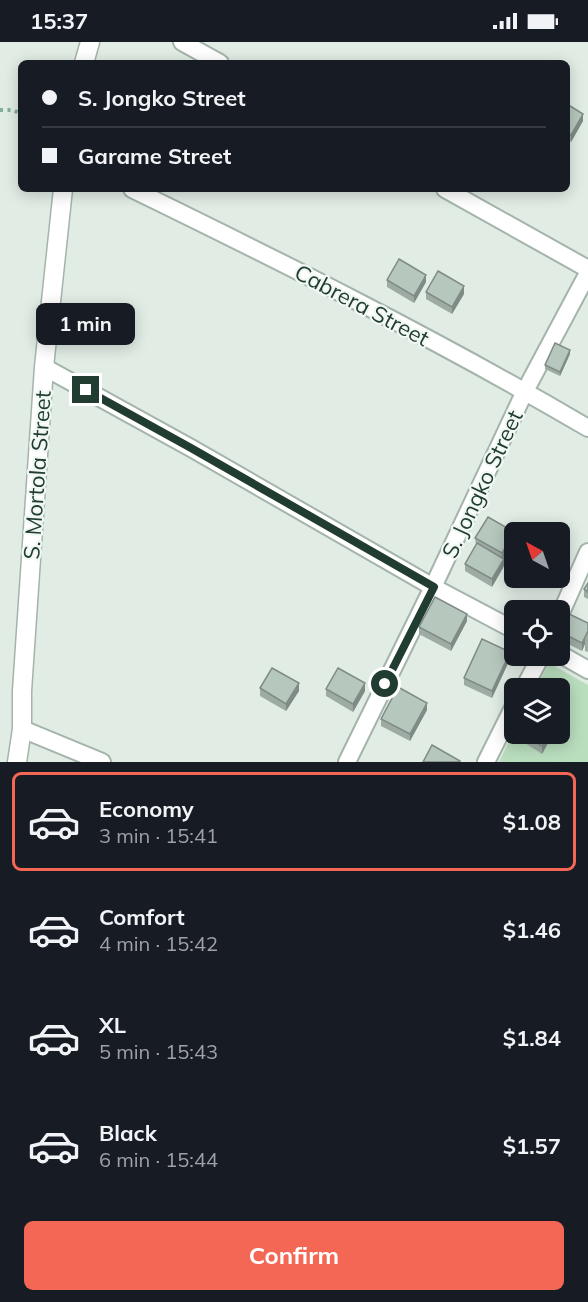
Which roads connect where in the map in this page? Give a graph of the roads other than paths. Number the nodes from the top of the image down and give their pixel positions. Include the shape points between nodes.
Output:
1 (90, 42) edge
2 (182, 42) edge
3 (85, 60) edge
4 (215, 60) edge
5 (63, 192) edge
6 (138, 192) edge
7 (450, 192) edge
8 (588, 271) edge
9 (44, 367) junction
10 (525, 391) junction
11 (588, 428) edge
12 (588, 552) edge
13 (434, 587) junction
14 (567, 600) edge
15 (504, 625) edge
16 (570, 660) edge
17 (588, 670) edge
18 (504, 726) edge
19 (22, 729) junction
20 (17, 762) edge
21 (102, 762) edge
22 (347, 762) edge
23 (486, 762) edge

1 - 3 street
2 - 4 street
5 - 9 street, S. Mortola Street
6 - 10 street, Cabrera Street via 252,247
7 - 8 street
8 - 10 street, S. Jongko Street
9 - 13 street
9 - 19 street, S. Mortola Street
10 - 11 street, Cabrera Street
10 - 13 street, S. Jongko Street
12 - 14 street
13 - 15 street
13 - 22 street, S. Jongko Street
16 - 17 street
18 - 23 street
19 - 20 street, S. Mortola Street
19 - 21 street

